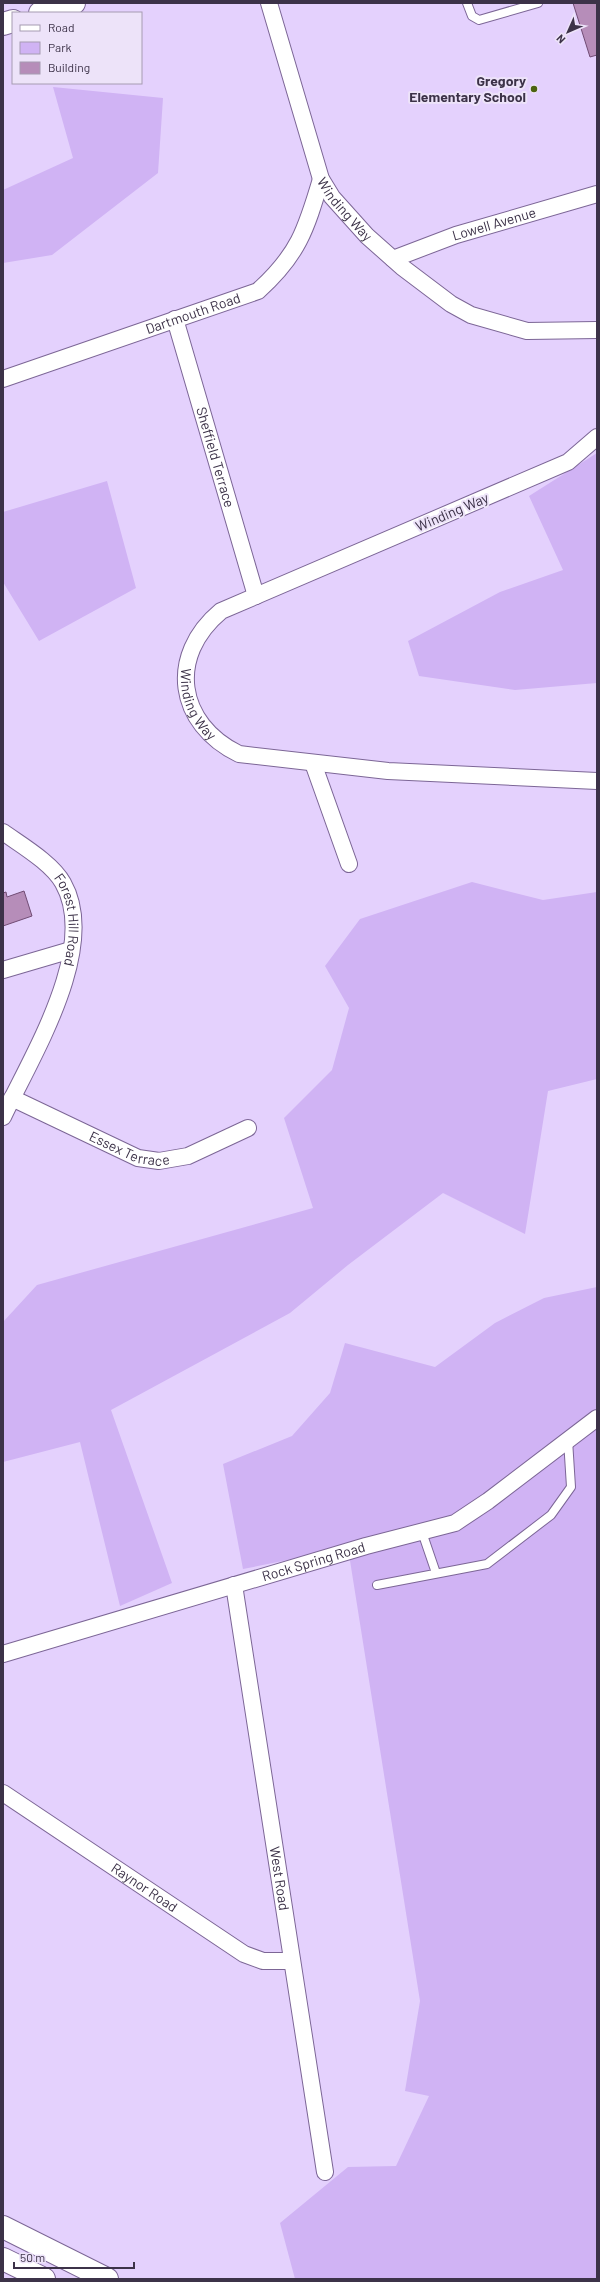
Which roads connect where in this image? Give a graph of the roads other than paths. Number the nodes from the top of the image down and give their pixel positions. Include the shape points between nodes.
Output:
1 (74, 3) edge
2 (269, 3) edge
3 (467, 3) edge
4 (538, 3) edge
5 (43, 12) edge
6 (321, 179) junction
7 (597, 194) edge
8 (393, 259) junction
9 (175, 319) junction
10 (597, 330) edge
11 (3, 379) edge
12 (597, 437) edge
13 (256, 596) junction
14 (313, 763) junction
15 (597, 781) edge
16 (3, 832) edge
17 (349, 864) dead end
18 (72, 950) junction
19 (3, 970) edge
20 (12, 1098) junction
21 (3, 1117) edge
22 (248, 1128) dead end
23 (597, 1418) edge
24 (568, 1440) junction
25 (422, 1532) junction
26 (436, 1573) junction
27 (234, 1585) junction
28 (378, 1585) dead end
29 (3, 1654) edge
30 (3, 1793) edge
31 (292, 1961) junction
32 (325, 2172) dead end
33 (3, 2227) edge
34 (22, 2237) junction
35 (6, 2261) edge
36 (44, 2279) edge
37 (107, 2279) edge

1 - 5 main road
2 - 6 street, Winding Way
3 - 4 lane via 472,16 479,20
6 - 8 street, Winding Way via 332,197 367,236
6 - 9 street, Dartmouth Road via 309,222 292,255 277,274 258,291
7 - 8 street, Lowell Avenue via 456,235
8 - 10 street, Winding Way via 451,304 471,315 527,331
9 - 11 street, Dartmouth Road
9 - 13 street, Sheffield Terrace
12 - 13 street, Winding Way via 568,462
13 - 14 street, Winding Way via 220,611 208,622 194,643 185,676 192,709 210,736 239,754
14 - 15 street, Winding Way via 388,771
14 - 17 street
16 - 18 street, Forest Hill Road via 42,861 63,882 73,918
18 - 19 street
18 - 20 street, Forest Hill Road via 61,994
20 - 21 street, Forest Hill Road
20 - 22 street, Essex Terrace via 138,1158 160,1161 188,1156
23 - 24 street, Rock Spring Road
24 - 25 street, Rock Spring Road via 488,1501 460,1519
24 - 26 lane via 571,1487 551,1515 486,1564
25 - 26 lane
25 - 27 street, Rock Spring Road
26 - 28 lane
27 - 29 street, Rock Spring Road
27 - 31 street, West Road
30 - 31 street, Raynor Road via 244,1954 263,1962
31 - 32 street, West Road
33 - 34 main road
34 - 35 main road
34 - 37 main road
35 - 36 main road

